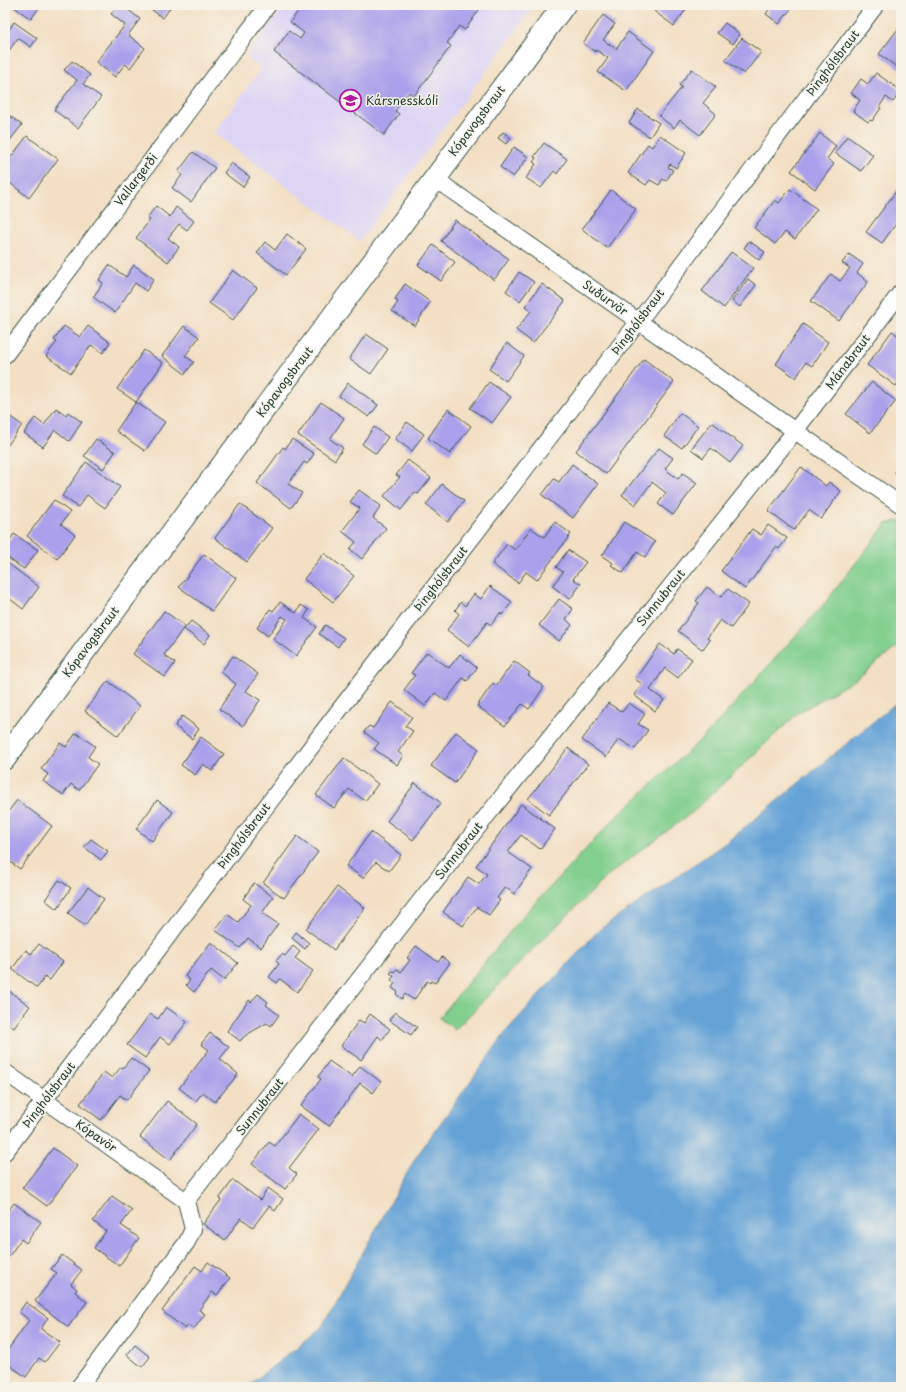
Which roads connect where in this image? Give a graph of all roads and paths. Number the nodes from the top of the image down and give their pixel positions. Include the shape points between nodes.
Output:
1 (268, 5) edge
2 (564, 5) edge
3 (876, 5) edge
4 (435, 178) junction
5 (901, 292) edge
6 (639, 321) junction
7 (5, 355) edge
8 (795, 431) junction
9 (901, 505) edge
10 (5, 758) edge
11 (5, 1072) edge
12 (44, 1100) junction
13 (5, 1152) edge
14 (186, 1201) junction
15 (79, 1387) edge

1 - 7 street, Vallargerði
2 - 4 street, Kópavogsbraut
3 - 6 street, Þinghólsbraut
4 - 6 street, Suðurvör
4 - 10 street, Kópavogsbraut
5 - 8 street, Mánabraut
6 - 8 street, Suðurvör
6 - 12 street, Þinghólsbraut via 327,726
8 - 9 street
8 - 14 street, Sunnubraut via 489,813
11 - 12 street, Kópavör
12 - 13 street, Þinghólsbraut
12 - 14 street, Kópavör
14 - 15 street via 193,1229 187,1242

